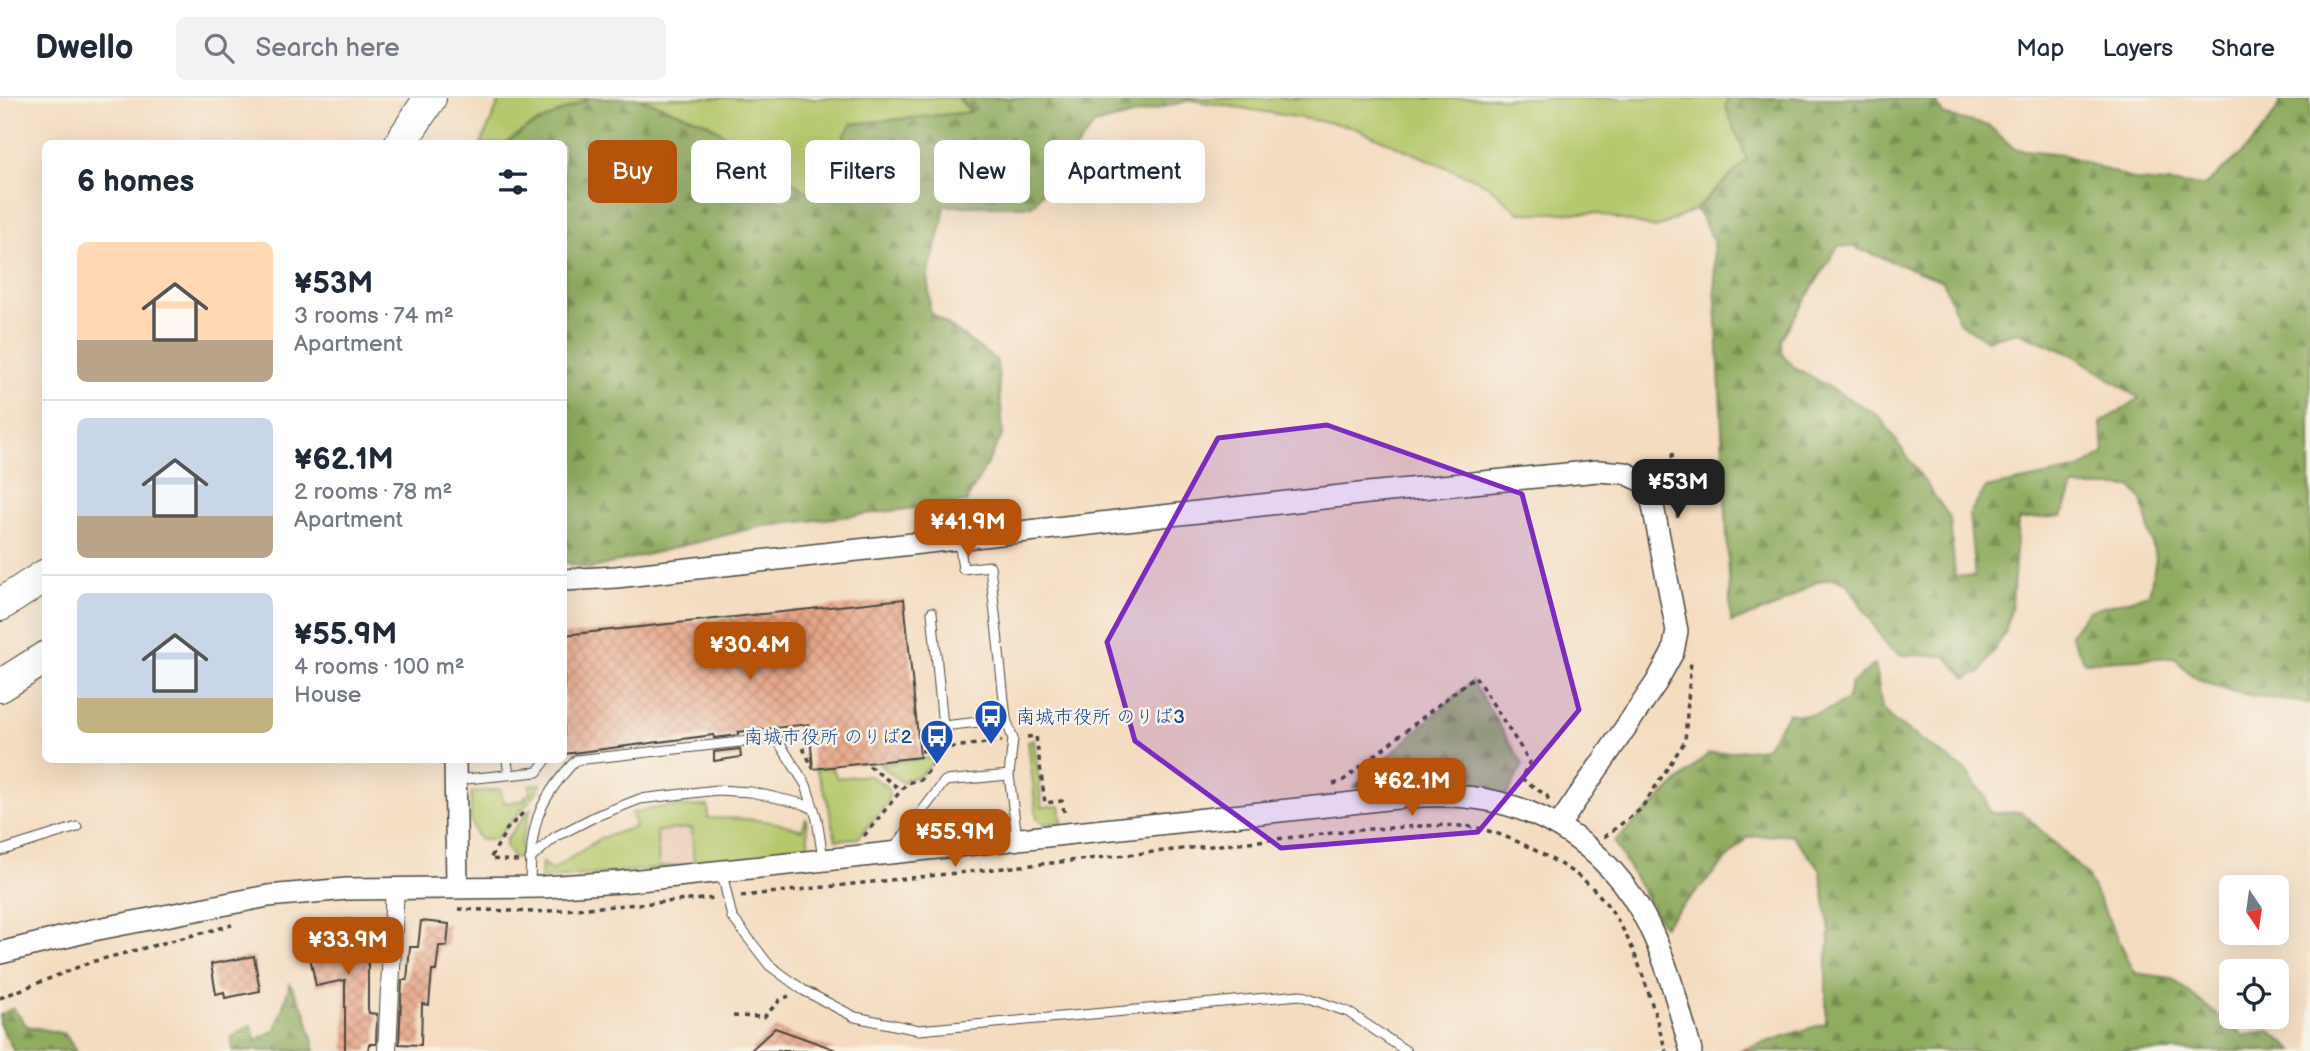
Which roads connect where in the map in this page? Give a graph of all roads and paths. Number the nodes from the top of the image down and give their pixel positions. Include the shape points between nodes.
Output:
1 (428, 101) edge
2 (403, 140) edge
3 (411, 140) edge
4 (1672, 453) dead end
5 (1678, 524) dead end
6 (959, 539) junction
7 (42, 578) edge
8 (567, 580) edge
9 (0, 605) edge
10 (932, 612) dead end
11 (1692, 651) dead end
12 (42, 660) edge
13 (0, 686) edge
14 (1006, 719) junction
15 (1013, 739) junction
16 (803, 748) dead end
17 (947, 748) dead end
18 (920, 751) dead end
19 (508, 763) edge
20 (544, 763) edge
21 (869, 766) dead end
22 (455, 770) edge
23 (816, 774) dead end
24 (509, 775) junction
25 (1009, 775) junction
26 (1327, 784) dead end
27 (901, 790) junction
28 (814, 810) junction
29 (1065, 817) dead end
30 (1563, 819) junction
31 (77, 827) dead end
32 (1017, 841) junction
33 (860, 842) dead end
34 (0, 851) edge
35 (888, 855) junction
36 (490, 859) dead end
37 (530, 859) junction
38 (823, 861) junction
39 (722, 872) junction
40 (457, 886) junction
41 (395, 887) junction
42 (530, 887) junction
43 (727, 897) junction
44 (456, 909) dead end
45 (237, 924) dead end
46 (0, 953) edge
47 (0, 998) edge
48 (780, 1000) dead end
49 (733, 1016) dead end
50 (387, 1051) edge
51 (1406, 1051) edge
52 (1666, 1051) edge
53 (1691, 1051) edge

1 - 2 highway
1 - 3 highway
4 - 5 path
6 - 8 street
6 - 14 lane via 963,569 990,566
6 - 30 street via 1598,471 1625,473 1645,482 1677,631 1672,652 1656,683
7 - 9 highway
10 - 14 lane via 943,726
11 - 30 path via 1685,741 1641,809 1602,838
12 - 13 highway
14 - 15 lane
15 - 18 path
15 - 25 lane
15 - 29 path via 1036,736 1045,803 1062,801
16 - 23 path
17 - 27 path via 921,780 907,783
19 - 24 lane
20 - 24 lane via 537,772
21 - 27 path
22 - 24 lane
22 - 40 street
25 - 32 lane
25 - 35 lane via 945,781
26 - 30 path via 1341,782 1475,676 1530,762 1521,778 1547,796
27 - 33 path
28 - 37 lane via 751,792 717,790 640,799 555,837
28 - 37 lane via 806,785 775,738 576,760 543,801
28 - 38 lane
30 - 32 street via 1483,799 1421,796
30 - 53 street via 1618,878 1639,908 1664,960
31 - 34 lane
32 - 35 street
35 - 38 street
36 - 37 path
37 - 42 lane
38 - 39 street
39 - 42 street
39 - 43 lane
40 - 41 street
40 - 42 street
41 - 46 street via 268,896
41 - 50 street
43 - 44 path via 536,912
43 - 51 lane via 732,917 769,965 803,990 855,1017 919,1030 1300,995 1348,1012
43 - 52 path via 1370,829 1476,828 1520,842 1550,859 1587,883 1610,909 1631,946
45 - 47 path via 91,962
48 - 49 path via 764,1017

